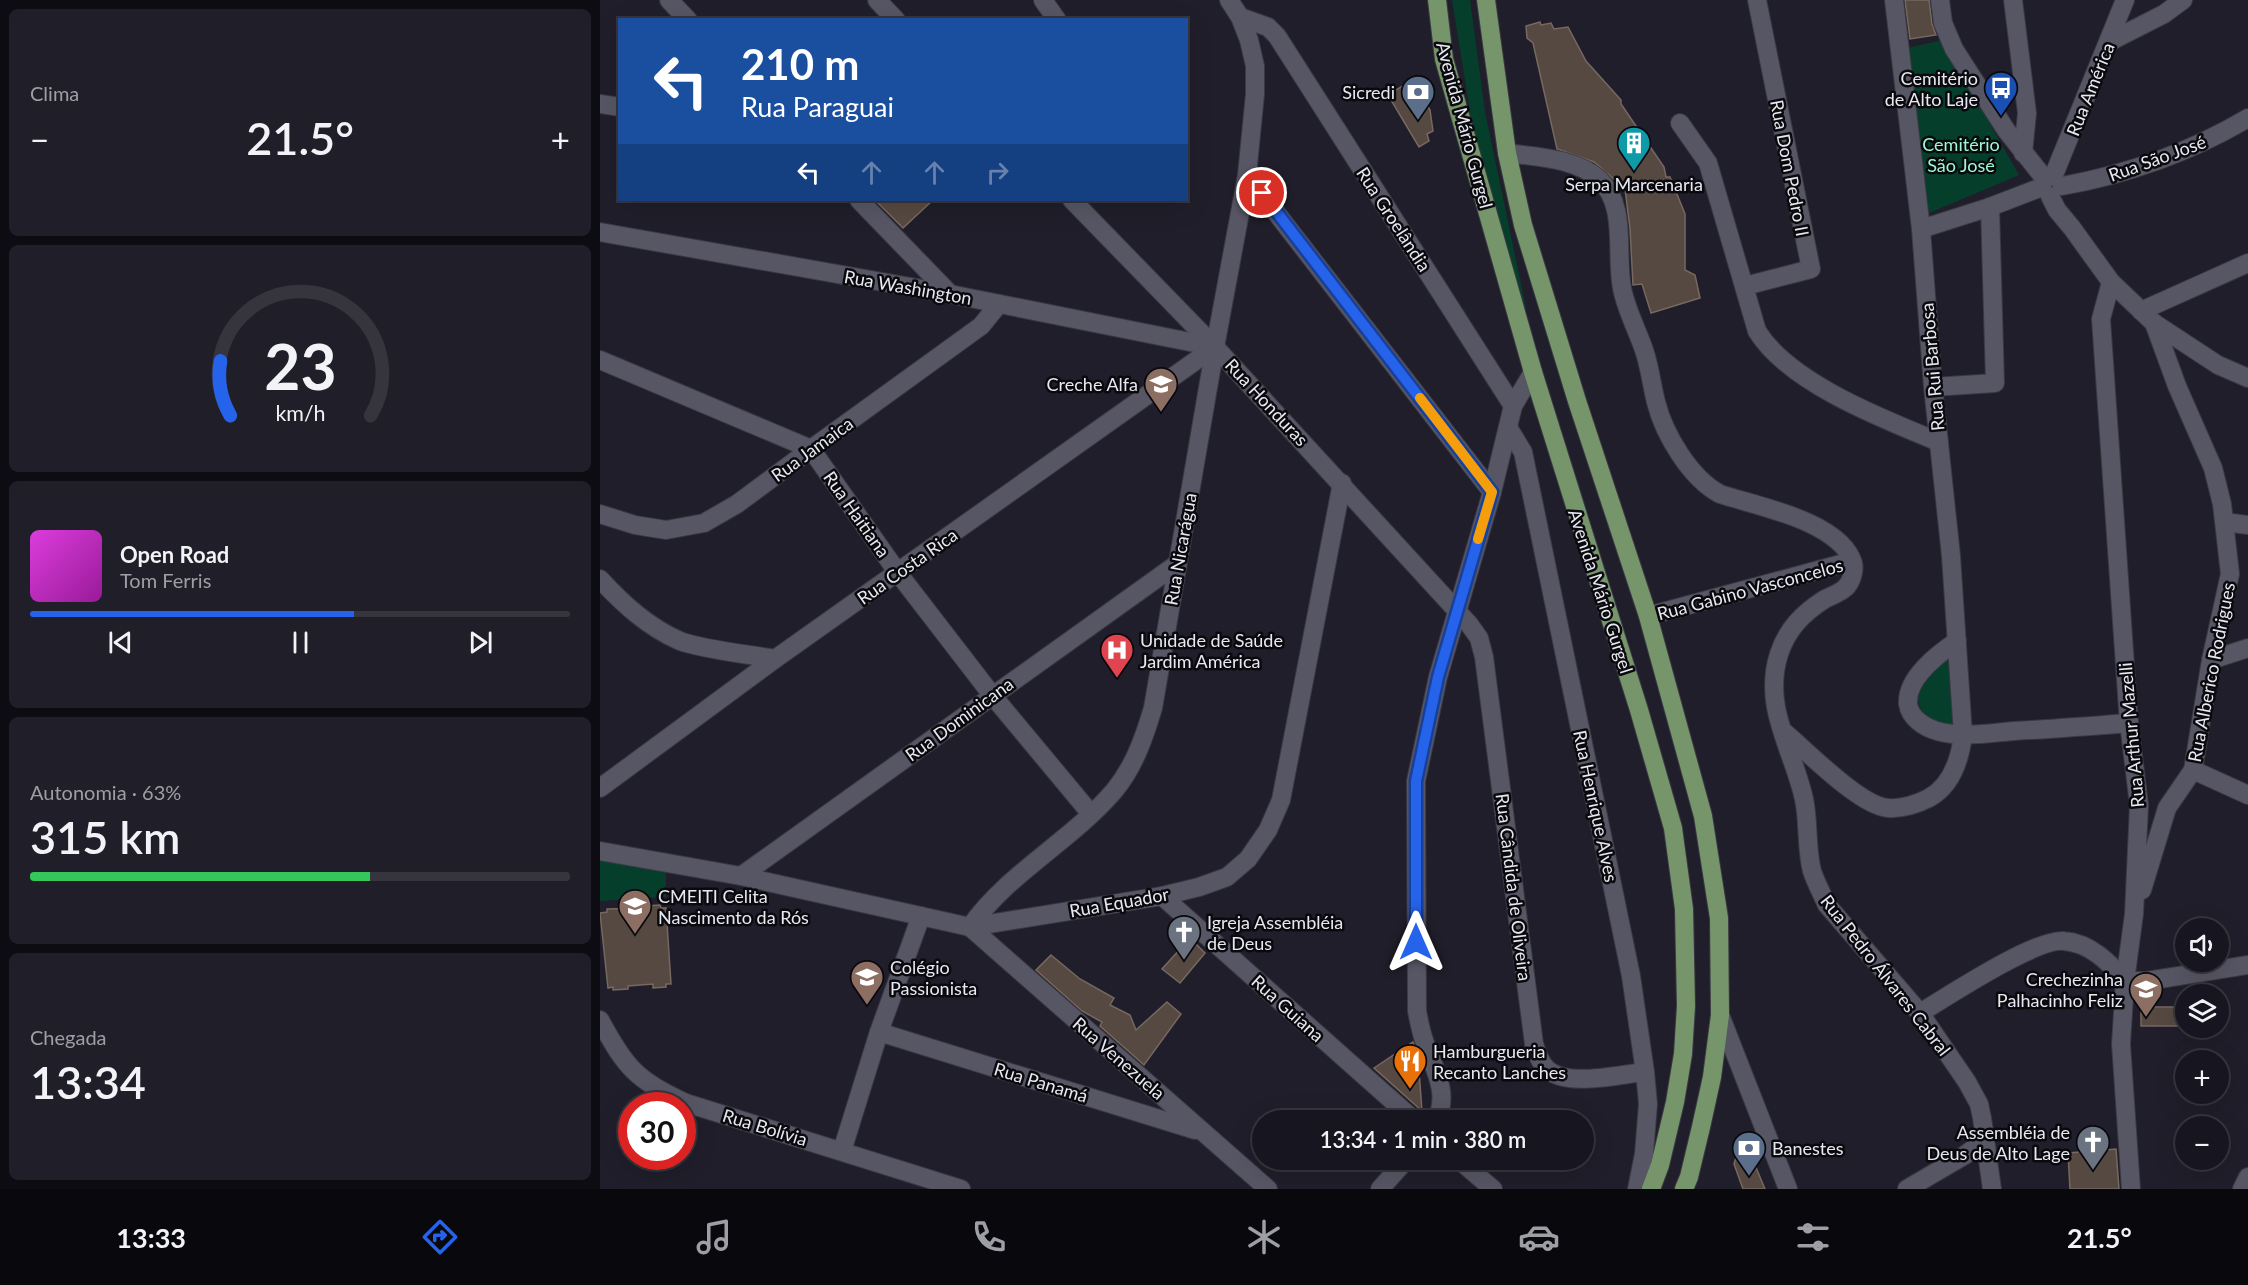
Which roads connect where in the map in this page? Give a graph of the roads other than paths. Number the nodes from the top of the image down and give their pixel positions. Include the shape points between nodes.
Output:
1 (669, 0) edge
2 (877, 0) edge
3 (1044, 0) edge
4 (1229, 0) edge
5 (1437, 0) edge
6 (1486, 0) edge
7 (1757, 0) edge
8 (1894, 0) edge
9 (1940, 0) edge
10 (2013, 0) edge
11 (2125, 0) edge
12 (2183, 0) edge
13 (1240, 17) junction
14 (686, 18) edge
15 (894, 18) edge
16 (1057, 18) edge
17 (2109, 42) junction
18 (600, 104) edge
19 (618, 107) edge
20 (2248, 118) edge
21 (1680, 123) dead end
22 (1507, 153) junction
23 (2023, 153) junction
24 (1247, 175) junction
25 (2052, 186) junction
26 (860, 201) edge
27 (1074, 201) edge
28 (1990, 207) junction
29 (1922, 229) junction
30 (600, 232) edge
31 (2248, 263) edge
32 (2111, 282) junction
33 (1745, 286) junction
34 (950, 294) junction
35 (999, 304) junction
36 (2147, 317) junction
37 (1215, 347) junction
38 (600, 360) edge
39 (1533, 372) junction
40 (2248, 378) edge
41 (1933, 387) junction
42 (1514, 406) junction
43 (1509, 429) junction
44 (1939, 442) junction
45 (811, 448) junction
46 (1342, 483) junction
47 (1492, 492) junction
48 (600, 514) edge
49 (2224, 522) junction
50 (2248, 525) edge
51 (1852, 561) junction
52 (1177, 564) junction
53 (898, 573) junction
54 (600, 579) edge
55 (1457, 610) junction
56 (1648, 616) junction
57 (1957, 641) junction
58 (2248, 648) edge
59 (776, 659) junction
60 (2211, 660) junction
61 (992, 695) junction
62 (2129, 723) junction
63 (1779, 728) junction
64 (1963, 735) junction
65 (2193, 770) junction
66 (600, 788) edge
67 (2248, 795) edge
68 (2139, 805) junction
69 (2167, 808) junction
70 (1091, 814) junction
71 (600, 851) edge
72 (741, 876) junction
73 (1162, 896) junction
74 (2134, 914) junction
75 (921, 916) junction
76 (970, 927) junction
77 (2248, 965) edge
78 (2125, 981) junction
79 (1920, 1013) junction
80 (1720, 1015) junction
81 (600, 1020) edge
82 (879, 1032) junction
83 (1645, 1072) junction
84 (1403, 1110) edge
85 (1438, 1110) edge
86 (1203, 1132) junction
87 (1985, 1140) junction
88 (842, 1151) junction
89 (1397, 1170) edge
90 (1471, 1170) edge
91 (2248, 1177) edge
92 (1690, 1185) edge
93 (961, 1189) edge
94 (1268, 1189) edge
95 (1380, 1189) edge
96 (1493, 1189) edge
97 (1637, 1189) edge
98 (1651, 1189) edge
99 (1788, 1189) edge
100 (1907, 1189) edge
101 (1992, 1189) edge
102 (2131, 1189) edge
103 (2242, 1189) edge

1 - 14 street
2 - 15 street
3 - 16 street
4 - 13 street, Rua Nicarágua
5 - 39 main road, Avenida Mário Gurgel via 1444,59
6 - 22 main road, Avenida Mário Gurgel
7 - 33 street, Rua Dom Pedro II via 1811,269
8 - 29 street, Rua Rui Barbosa
9 - 23 street via 1943,23 1954,49
10 - 23 street via 2026,112
11 - 17 street, Rua América
12 - 17 street
13 - 24 street, Rua Nicarágua via 1255,66
13 - 42 street, Rua Groelândia via 1268,27 1277,36
17 - 25 street, Rua América
18 - 19 street
20 - 25 street, Rua São José via 2160,161 2105,178
21 - 33 street via 1708,163
22 - 51 street via 1580,167 1606,187 1618,224 1622,288 1646,358 1656,403 1664,427 1696,475 1720,494 1817,527 1841,545
22 - 56 main road, Avenida Mário Gurgel via 1527,236 1577,401
23 - 25 street
24 - 37 street, Rua Nicarágua
24 - 47 street
25 - 28 street, Rua São José
25 - 32 street via 2072,228
26 - 34 street
27 - 37 street, Rua Honduras
28 - 29 street, Rua São José
28 - 41 street via 1995,383
29 - 41 street, Rua Rui Barbosa
30 - 34 street, Rua Washington
31 - 36 street
32 - 36 street
32 - 62 street, Rua Arthur Mazelli via 2101,319
33 - 44 street via 1757,331 1787,365 1851,403
34 - 35 street, Rua Washington
35 - 37 street, Rua Washington
35 - 45 street, Rua Jamaica via 981,327
36 - 40 street via 2218,364
36 - 49 street, Rua Alberico Rodrigues via 2214,468
37 - 46 street, Rua Honduras
37 - 52 street, Rua Nicarágua
37 - 53 street, Rua Costa Rica
38 - 45 street
39 - 42 street
39 - 98 main road, Avenida Mário Gurgel via 1670,817 1683,898 1683,1054 1665,1144
41 - 44 street, Rua Rui Barbosa
42 - 43 street
43 - 47 street
43 - 83 street, Rua Henrique Alves via 1523,452 1631,976
44 - 57 street, Rua Rui Barbosa
45 - 48 street, Rua Jamaica via 704,523 666,530
45 - 53 street, Rua Haitiana
46 - 55 street, Rua Honduras
46 - 73 street, Rua Equador via 1281,800 1268,830 1248,859 1227,877
47 - 55 street
49 - 50 street
49 - 60 street, Rua Alberico Rodrigues via 2230,574
51 - 56 street, Rua Gabino Vasconcelos
51 - 63 street, Rua Pedro Álvares Cabral via 1854,572 1846,588 1817,604 1785,638 1774,684
52 - 61 street, Rua Dominicana
52 - 70 street, Rua Nicarágua via 1153,708 1143,742 1114,790
53 - 59 street, Rua Costa Rica
53 - 61 street, Rua Haitiana
54 - 59 street via 651,625 681,641
55 - 83 street, Rua Cândida de Oliveira via 1479,638 1484,657 1534,1044 1539,1057 1546,1069 1573,1079
55 - 85 street via 1416,781 1417,1011 1424,1042 1439,1076
56 - 80 main road, Avenida Mário Gurgel via 1703,816 1719,918
57 - 64 street, Rua Rui Barbosa
57 - 64 street via 1922,672 1908,699 1909,710 1920,722 1938,731
58 - 60 street
59 - 66 street, Rua Costa Rica
60 - 65 street, Rua Alberico Rodrigues
61 - 70 street, Rua Haitiana
61 - 72 street, Rua Dominicana
62 - 64 street
62 - 68 street, Rua Arthur Mazelli
63 - 64 street, Rua Rui Barbosa via 1857,793 1889,808 1915,804 1939,791 1953,771
63 - 79 street, Rua Pedro Álvares Cabral via 1803,793 1818,887 1827,905
65 - 67 street
65 - 69 street, Rua Alberico Rodrigues
68 - 69 street via 2152,814
68 - 74 street, Rua Arthur Mazelli
69 - 74 street, Rua Alberico Rodrigues
70 - 76 street, Rua Nicarágua via 984,907
71 - 72 street, Rua Equador
72 - 75 street, Rua Equador
73 - 76 street, Rua Equador
73 - 84 street, Rua Guiana
74 - 78 street, Rua Arthur Mazelli
75 - 76 street, Rua Equador
75 - 82 street
76 - 86 street, Rua Venezuela
77 - 78 street
78 - 79 street via 2089,948 2055,941 2029,950
78 - 102 street, Rua Arthur Mazelli via 2121,1044
79 - 87 street, Rua Pedro Álvares Cabral via 1967,1082 1982,1118
80 - 92 main road, Avenida Mário Gurgel
80 - 99 street
81 - 88 street, Rua Bolívia via 633,1072 657,1090 686,1103
82 - 86 street, Rua Panamá
82 - 88 street
83 - 97 street, Rua Henrique Alves via 1647,1124
86 - 94 street, Rua Venezuela
87 - 100 street
87 - 101 street, Rua Pedro Álvares Cabral
88 - 93 street, Rua Bolívia
89 - 95 street
90 - 96 street
91 - 103 street

